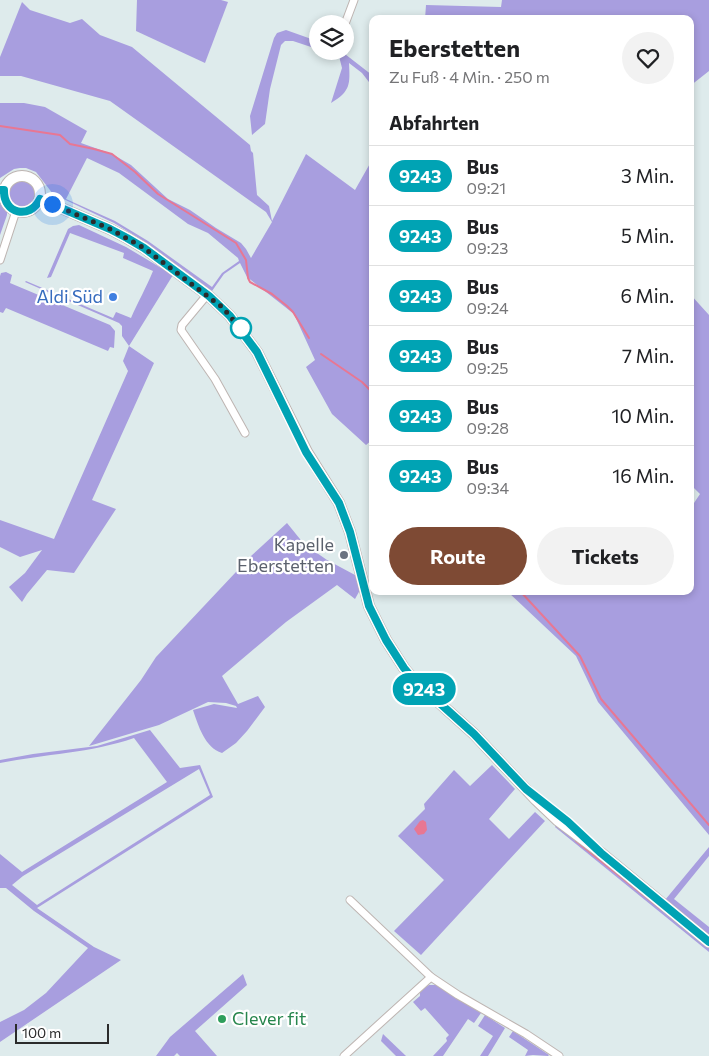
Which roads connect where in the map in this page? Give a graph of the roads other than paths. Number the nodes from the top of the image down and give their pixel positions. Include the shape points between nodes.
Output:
1 (354, 0) edge
2 (348, 15) edge
3 (2, 190) edge
4 (40, 199) junction
5 (16, 211) junction
6 (0, 260) edge
7 (207, 295) junction
8 (245, 433) dead end
9 (350, 900) dead end
10 (709, 942) edge
11 (430, 977) junction
12 (344, 1056) edge
13 (559, 1056) edge

1 - 2 street
3 - 4 main road via 15,177 27,176 37,182
3 - 5 main road via 8,205
4 - 5 main road via 28,211
4 - 7 main road via 127,238
5 - 6 street
7 - 8 street via 181,330 215,379
7 - 10 main road via 230,316 253,346 306,452 339,503 369,606 400,662 414,680 474,734 526,789
9 - 11 street
11 - 12 street
11 - 13 street

